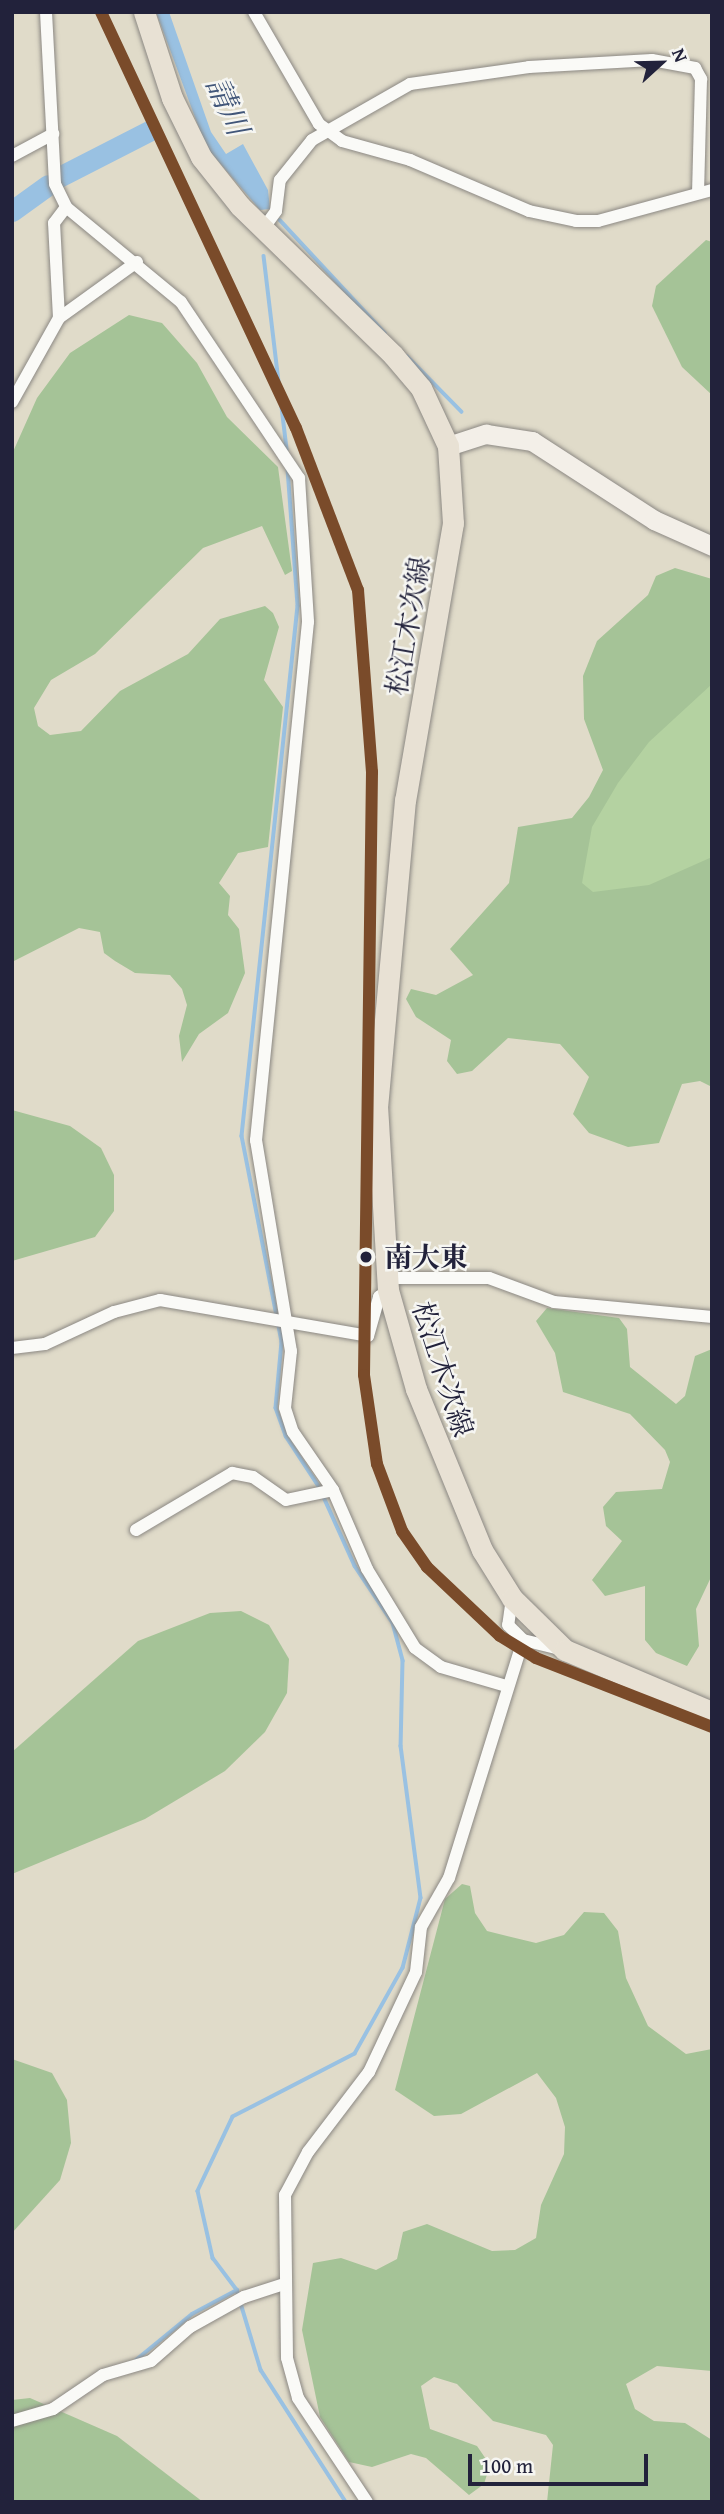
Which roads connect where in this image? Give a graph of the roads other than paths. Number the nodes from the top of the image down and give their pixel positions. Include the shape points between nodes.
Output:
1 (46, 12) edge
2 (144, 12) edge
3 (254, 12) edge
4 (329, 132) junction
5 (54, 134) junction
6 (12, 156) edge
7 (712, 190) edge
8 (698, 193) junction
9 (66, 207) junction
10 (263, 229) junction
11 (137, 262) junction
12 (59, 318) junction
13 (12, 402) edge
14 (448, 446) junction
15 (712, 546) edge
16 (388, 1284) junction
17 (712, 1317) edge
18 (281, 1321) junction
19 (12, 1348) edge
20 (327, 1493) junction
21 (136, 1530) dead end
22 (512, 1598) junction
23 (523, 1640) junction
24 (565, 1650) junction
25 (506, 1686) junction
26 (712, 1712) edge
27 (282, 2285) junction
28 (12, 2421) edge
29 (367, 2502) edge

1 - 5 street
2 - 10 main road, 松江木次線 via 186,130 219,182
3 - 4 street
4 - 8 street via 529,211 576,221 598,221
4 - 8 street via 399,89 424,81 528,67 677,63 695,68 701,79
4 - 10 street via 306,144 280,180 276,211
5 - 6 street
5 - 9 street via 55,184
7 - 8 street
9 - 11 street
9 - 12 street via 54,223
10 - 14 main road, 松江木次線 via 393,355 421,388
11 - 12 street
11 - 18 street via 181,302 299,478 308,622 256,1140
12 - 13 street
14 - 15 street via 486,433 532,441 654,520
14 - 16 main road, 松江木次線 via 455,484 451,537 405,800 387,961 376,1145
16 - 17 street via 489,1278 554,1302
16 - 18 street via 379,1297 371,1335
16 - 22 main road, 松江木次線 via 447,1471 482,1550
18 - 19 street via 160,1300 114,1312 45,1344
18 - 20 street via 285,1408
20 - 21 street via 286,1500 253,1477 232,1473
20 - 25 street via 367,1569 422,1656
22 - 23 street via 508,1625
22 - 24 main road, 松江木次線
23 - 24 street
23 - 25 street
24 - 26 main road, 松江木次線
25 - 27 street via 454,1866 421,1927 416,1972 369,2072 308,2152 285,2195
27 - 28 street via 244,2297 190,2327 151,2361 103,2375 53,2409
27 - 29 street via 287,2358 298,2398

